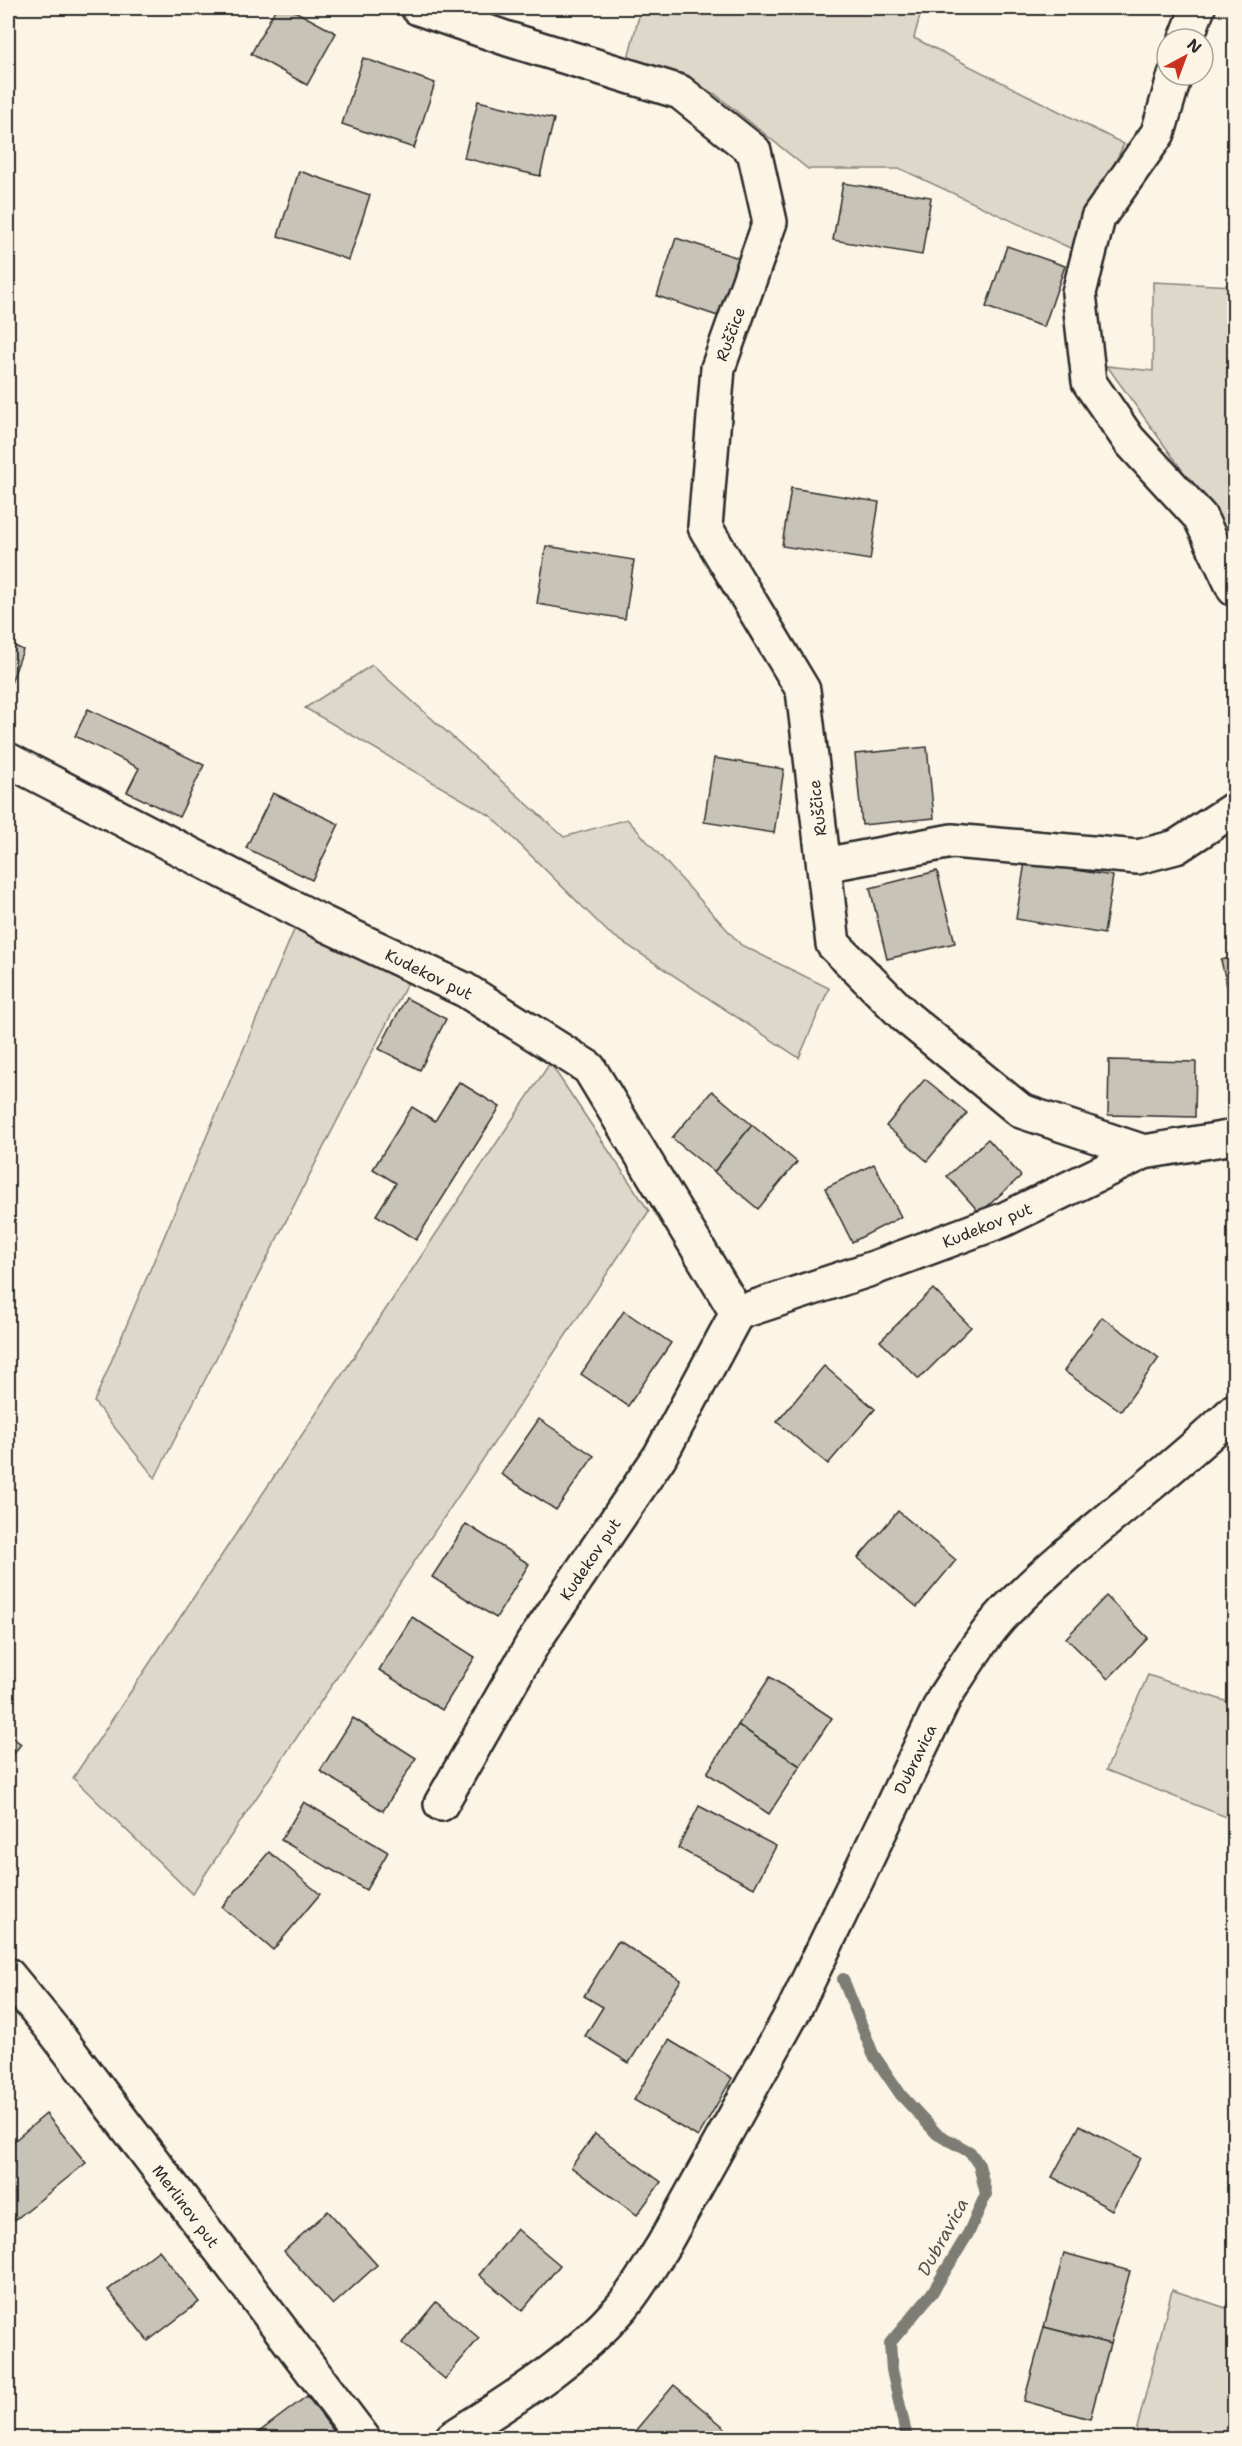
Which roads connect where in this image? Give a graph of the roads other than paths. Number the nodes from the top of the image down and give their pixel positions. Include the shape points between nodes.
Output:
1 (418, 8) edge
2 (1198, 8) edge
3 (1191, 27) edge
4 (1171, 87) edge
5 (1234, 589) edge
6 (8, 760) edge
7 (1234, 809) edge
8 (824, 865) junction
9 (1234, 1137) edge
10 (1144, 1152) junction
11 (737, 1313) junction
12 (1234, 1411) edge
13 (441, 1804) dead end
14 (8, 1975) edge
15 (363, 2439) edge
16 (452, 2439) edge

1 - 8 street, Ruščice via 680,92 754,150 770,222 718,368 705,527 803,690
2 - 3 street
4 - 5 street via 1158,133 1098,218 1079,293 1089,382 1129,440 1200,517
6 - 11 street, Kudekov put via 323,923 465,990 589,1068
7 - 8 street via 1176,847 1138,857 952,841
8 - 10 street, Ruščice via 833,944 906,1017 1021,1111
9 - 10 street, Kudekov put
10 - 11 street, Kudekov put via 1003,1220
11 - 13 street, Kudekov put via 660,1456 533,1643
12 - 16 street, Dubravica via 1005,1612 968,1661 936,1715 794,2010 642,2280 615,2315 569,2357
14 - 15 street, Merlinov put

